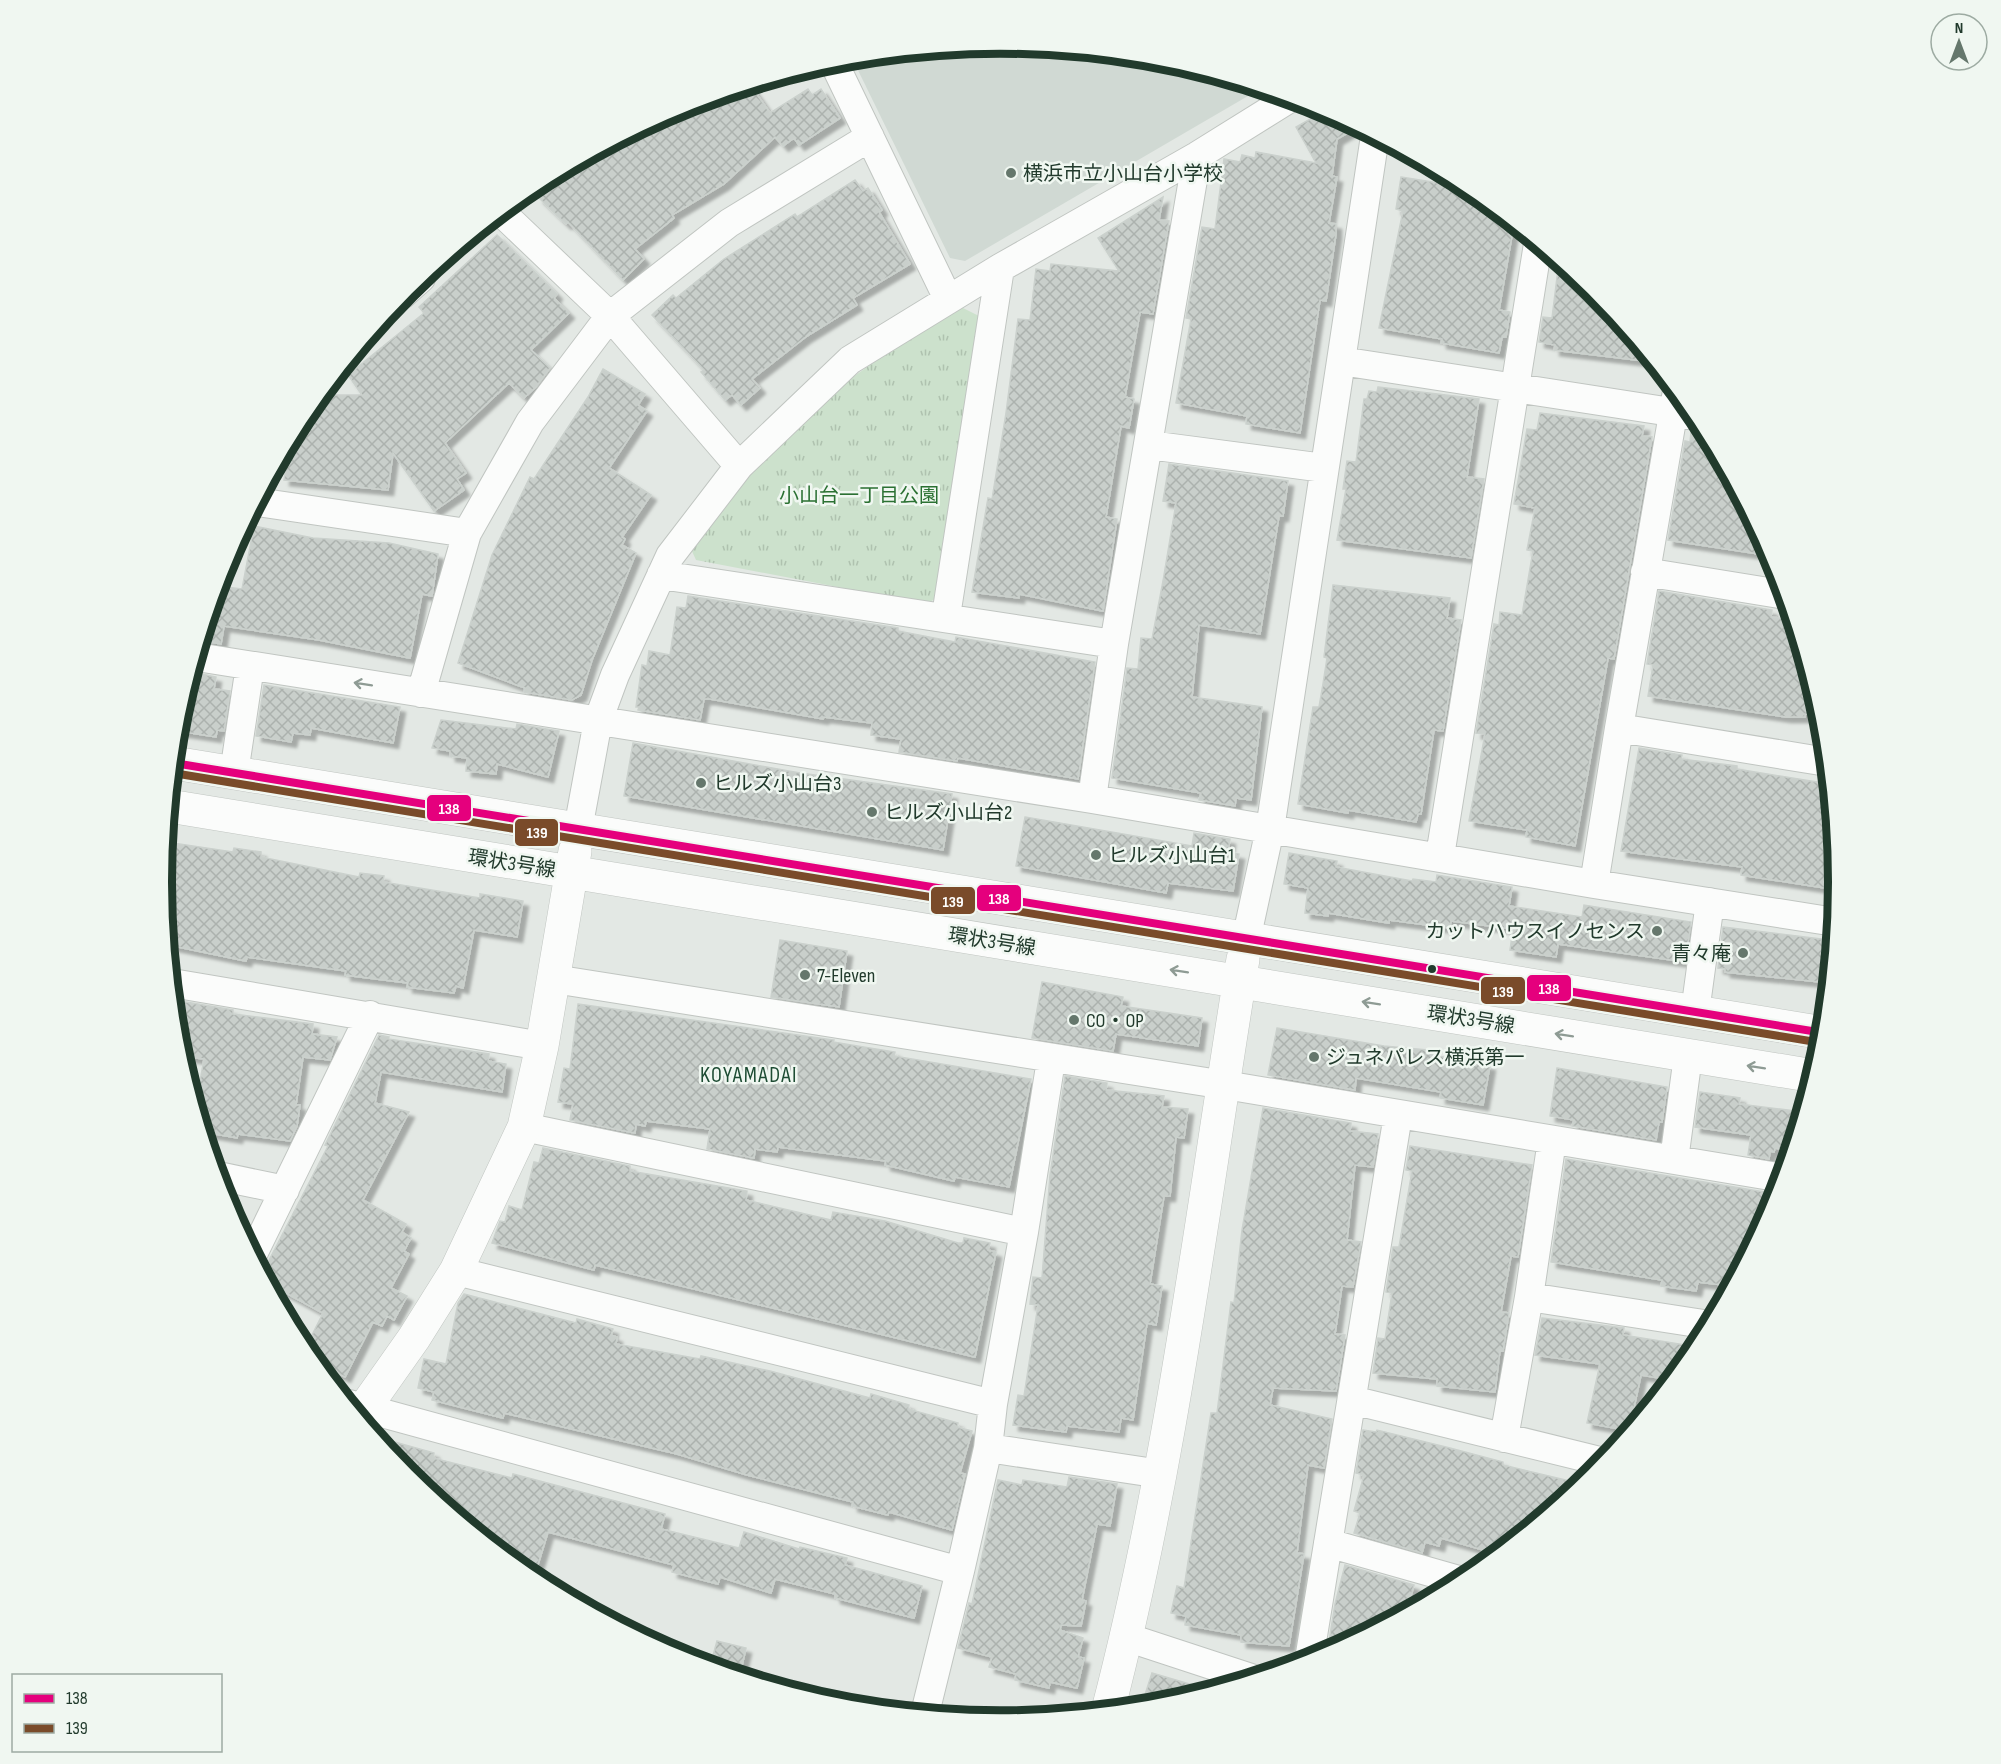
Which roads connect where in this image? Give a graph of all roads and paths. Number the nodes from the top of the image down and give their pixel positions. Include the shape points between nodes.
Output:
1 (838, 70) edge
2 (1281, 103) edge
3 (870, 137) junction
4 (1375, 143) edge
5 (1197, 156) junction
6 (507, 217) edge
7 (1537, 251) edge
8 (1000, 268) junction
9 (948, 299) junction
10 (610, 316) junction
11 (1341, 361) junction
12 (1515, 388) junction
13 (1677, 405) edge
14 (1682, 412) edge
15 (1149, 445) junction
16 (739, 466) junction
17 (1324, 468) junction
18 (265, 503) edge
19 (467, 533) junction
20 (1645, 572) junction
21 (661, 575) junction
22 (1776, 593) edge
23 (946, 616) junction
24 (1114, 644) junction
25 (204, 658) edge
26 (250, 666) junction
27 (421, 693) junction
28 (598, 721) junction
29 (1619, 729) junction
30 (1819, 761) edge
31 (181, 765) edge
32 (234, 773) junction
33 (1092, 799) junction
34 (176, 808) edge
35 (578, 828) junction
36 (1270, 829) junction
37 (1440, 856) junction
38 (572, 873) junction
39 (1594, 884) junction
40 (1710, 902) junction
41 (1827, 920) edge
42 (1246, 940) junction
43 (554, 979) junction
44 (1239, 981) junction
45 (179, 984) edge
46 (1695, 1012) junction
47 (370, 1015) junction
48 (1815, 1032) edge
49 (542, 1046) junction
50 (1688, 1056) junction
51 (1051, 1060) junction
52 (1805, 1075) edge
53 (1225, 1086) junction
54 (1398, 1115) junction
55 (524, 1127) junction
56 (1552, 1140) junction
57 (1674, 1160) junction
58 (1774, 1176) edge
59 (228, 1178) edge
60 (285, 1190) junction
61 (1024, 1232) junction
62 (257, 1246) edge
63 (456, 1271) junction
64 (1529, 1297) junction
65 (1701, 1323) edge
66 (1352, 1400) junction
67 (993, 1404) junction
68 (360, 1406) edge
69 (364, 1411) edge
70 (1504, 1438) junction
71 (988, 1448) junction
72 (1593, 1459) edge
73 (1161, 1474) junction
74 (1328, 1543) junction
75 (960, 1571) junction
76 (1449, 1577) edge
77 (1126, 1638) junction
78 (1311, 1649) edge
79 (1240, 1674) edge
80 (1110, 1703) edge
81 (927, 1706) edge

1 - 3 street
2 - 5 street
3 - 9 street
3 - 10 street via 729,223
4 - 11 street
5 - 8 street
5 - 15 street
6 - 10 street
7 - 12 street
8 - 9 street
8 - 23 street
9 - 16 street via 850,360
10 - 16 street
10 - 19 street via 530,422
11 - 12 street
11 - 17 street
12 - 13 street
12 - 37 street
14 - 20 street
15 - 17 street
15 - 24 street
16 - 21 street via 670,556
17 - 36 street
18 - 19 street
19 - 27 street
20 - 22 street
20 - 29 street
21 - 23 street
21 - 28 street
23 - 24 street
24 - 33 street
25 - 26 street
27 -> 26 street
26 - 32 street
27 - 28 street
28 - 33 street
28 - 35 street
29 - 30 street
29 - 39 street
31 - 32 street
32 - 35 street
33 - 36 street
34 - 38 street, 環状3号線
35 - 38 street
35 - 42 street
36 - 37 street
36 - 42 street
37 - 39 street
38 - 43 street
44 -> 38 street, 環状3号線
39 - 40 street
40 - 41 street
40 - 46 street
42 - 44 street
42 - 46 street
43 - 49 street
43 - 51 street
50 -> 44 street, 環状3号線
44 - 53 street
45 - 47 street
46 - 48 street
47 - 49 street
47 - 60 street
49 - 55 street
52 -> 50 street, 環状3号線
50 - 57 street
51 - 53 street
51 - 61 street
53 - 54 street
53 - 73 street
54 - 56 street
54 - 66 street
55 - 61 street
55 - 63 street
56 - 57 street
56 - 64 street
57 - 58 street
59 - 60 street
60 - 62 street
61 - 67 street
63 - 67 street
63 - 68 street
64 - 65 street
64 - 70 street
66 - 70 street
66 - 74 street
67 - 71 street
69 - 75 street
70 - 72 street
71 - 73 street
71 - 75 street
73 - 77 street
74 - 76 street
74 - 78 street
75 - 81 street
77 - 79 street
77 - 80 street

